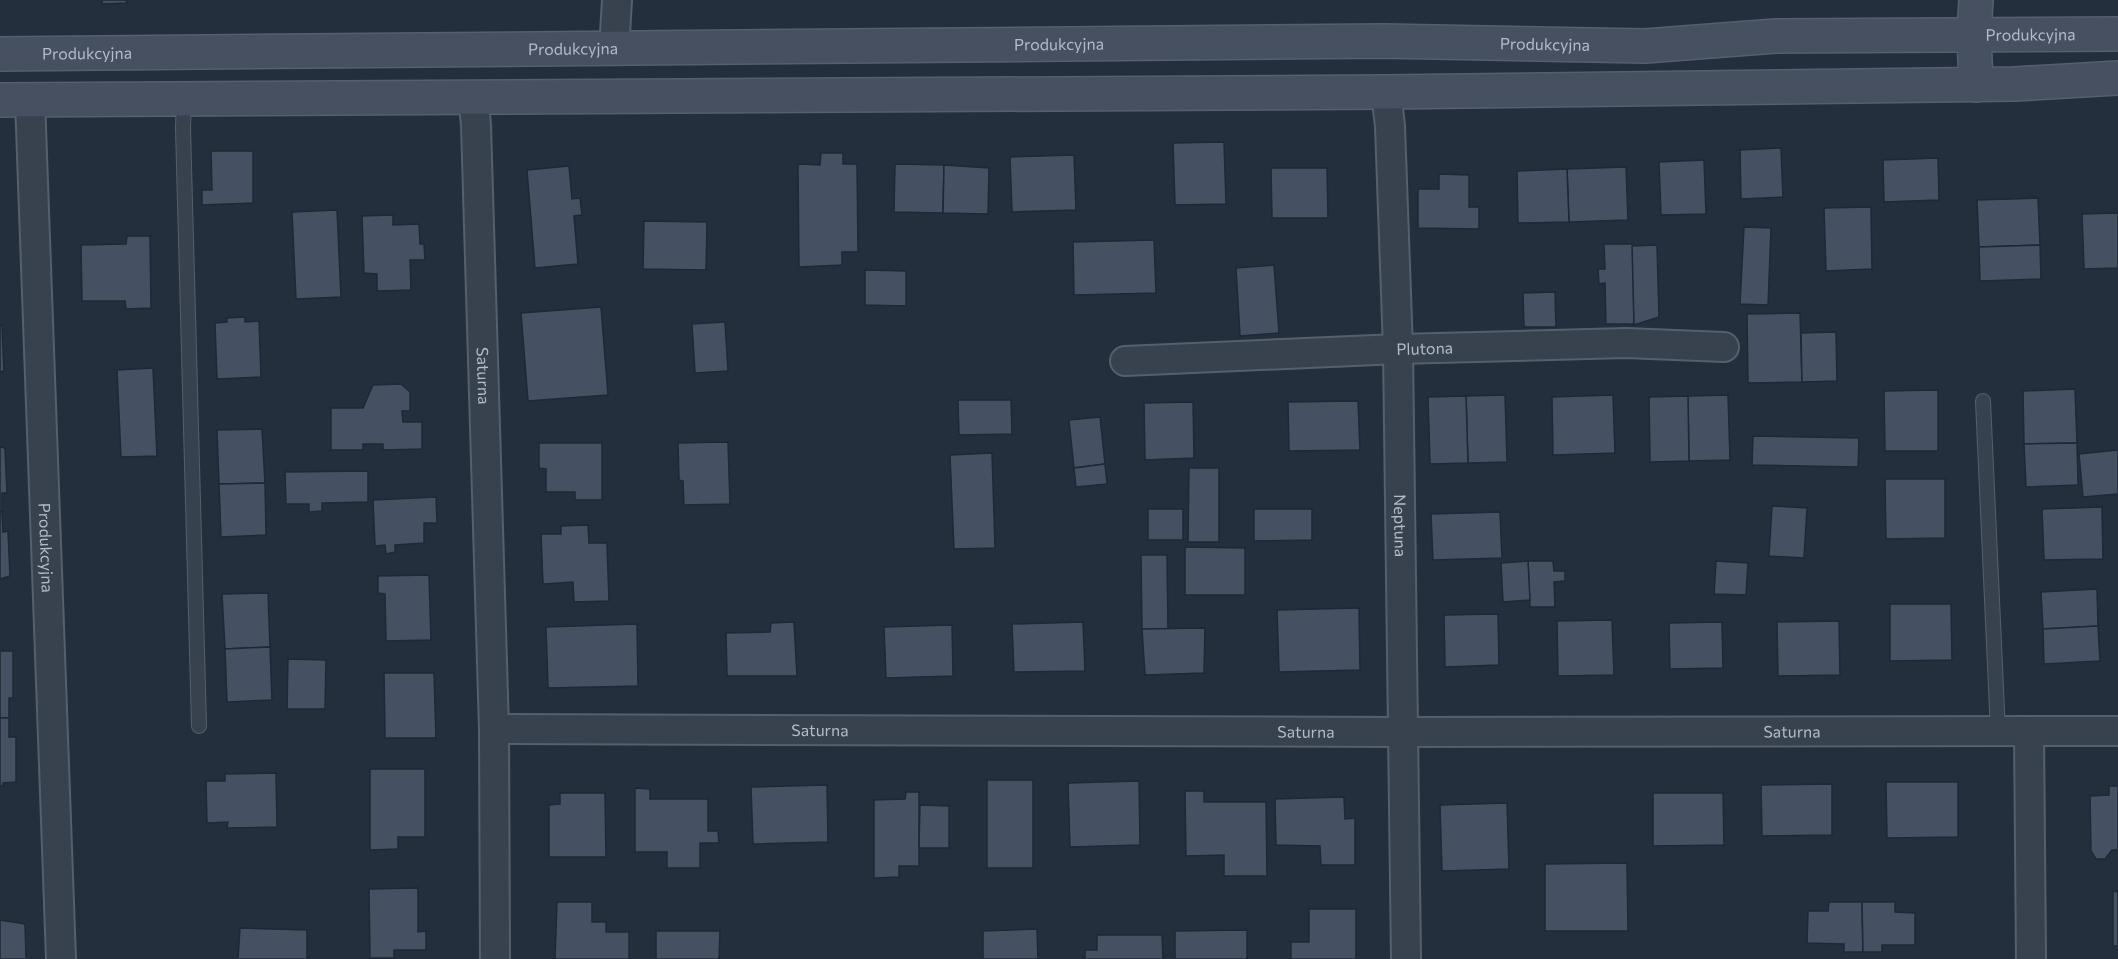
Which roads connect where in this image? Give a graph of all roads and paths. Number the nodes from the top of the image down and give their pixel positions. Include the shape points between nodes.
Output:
1 (618, 0) edge
2 (1977, 0) edge
3 (2118, 34) edge
4 (1974, 35) junction
5 (1384, 41) junction
6 (614, 50) junction
7 (0, 54) edge
8 (2118, 78) edge
9 (1976, 85) junction
10 (1386, 93) junction
11 (473, 96) junction
12 (184, 99) junction
13 (15, 100) edge
14 (1724, 347) dead end
15 (1398, 349) junction
16 (1125, 362) dead end
17 (1983, 401) dead end
18 (199, 726) dead end
19 (494, 729) junction
20 (2029, 731) junction
21 (2118, 731) edge
22 (1402, 732) junction
23 (1998, 732) junction
24 (61, 959) edge
25 (495, 959) edge
26 (1406, 959) edge
27 (2031, 959) edge

1 - 6 street
2 - 4 main road
3 - 4 main road, Produkcyjna
4 - 5 main road, Produkcyjna via 1776,36 1645,46
4 - 9 main road
5 - 6 main road, Produkcyjna
5 - 10 main road
6 - 7 main road, Produkcyjna
8 - 9 main road, Produkcyjna
9 - 10 main road, Produkcyjna
10 - 11 main road, Produkcyjna
10 - 15 street, Neptuna
11 - 12 main road, Produkcyjna
11 - 19 street, Saturna
12 - 13 main road, Produkcyjna
12 - 18 lane
13 - 24 street, Produkcyjna
14 - 15 street, Plutona via 1626,343
15 - 16 street, Plutona
15 - 22 street, Neptuna
17 - 23 lane
19 - 22 street, Saturna
19 - 25 street, Saturna
20 - 21 street, Saturna
20 - 23 street, Saturna
20 - 27 street
22 - 23 street, Saturna
22 - 26 street, Neptuna

